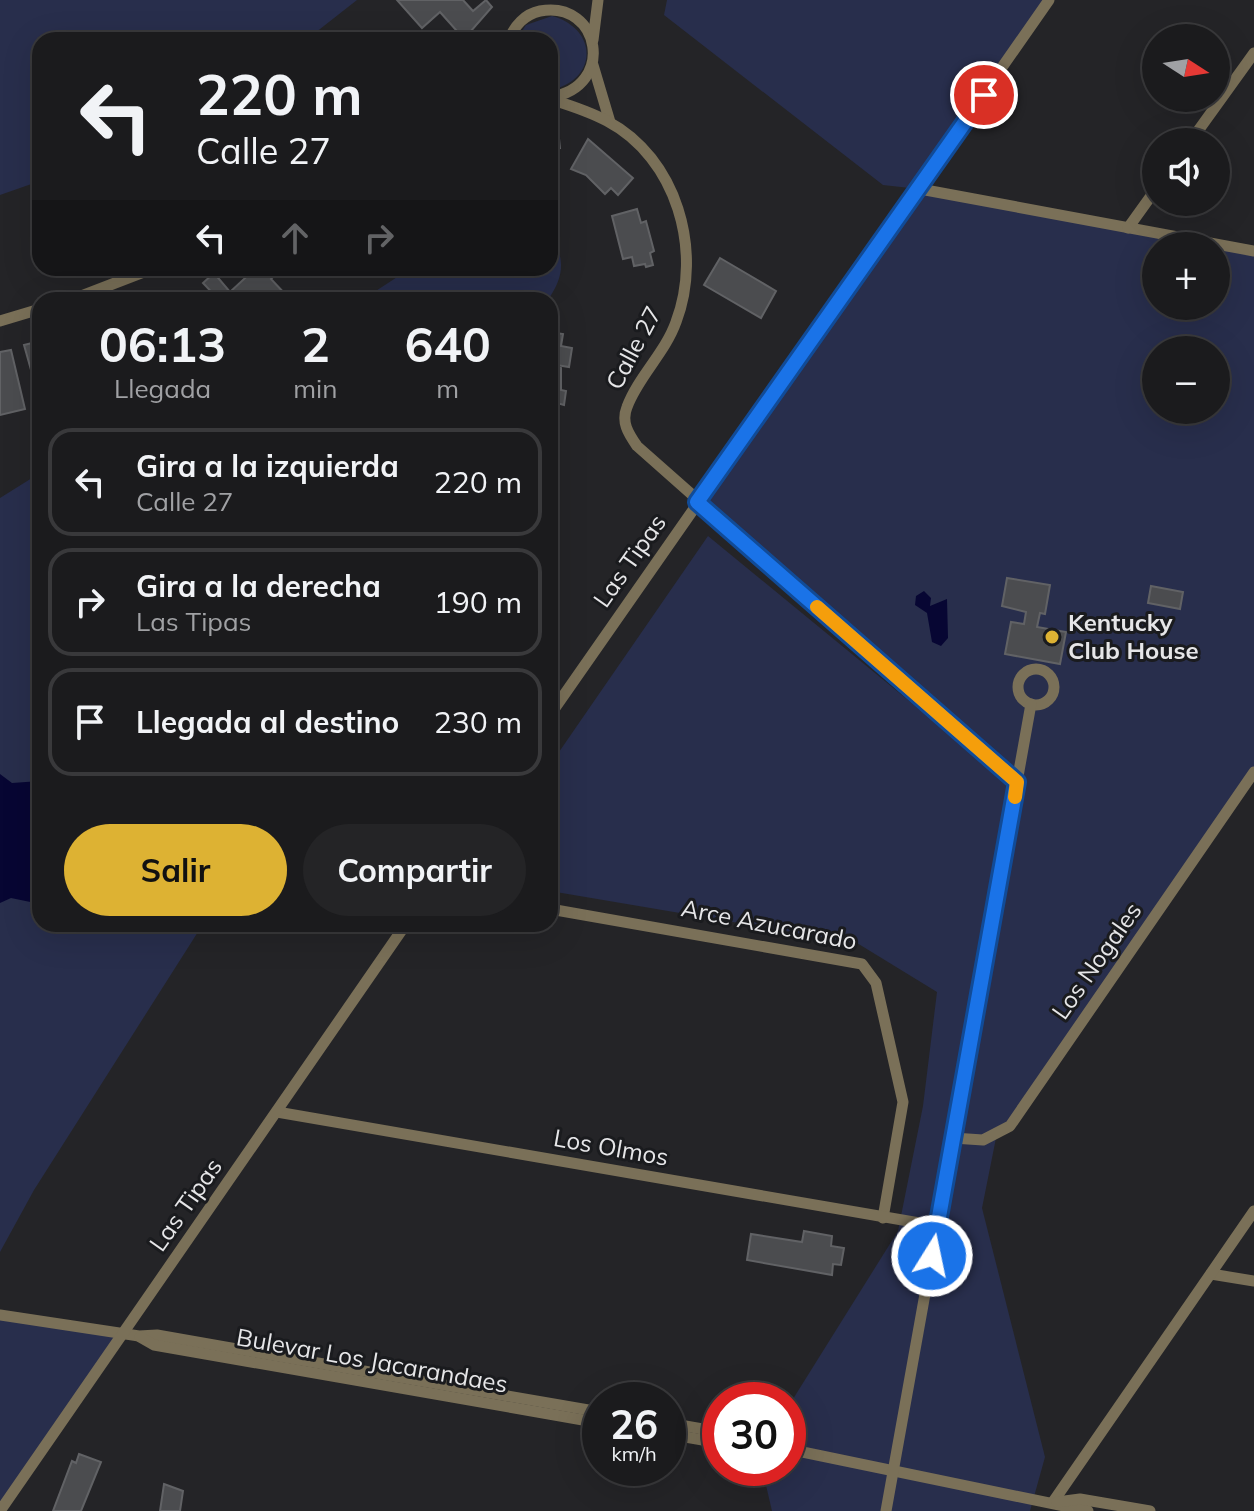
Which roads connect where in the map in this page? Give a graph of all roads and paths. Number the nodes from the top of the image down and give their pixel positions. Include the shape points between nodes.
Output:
1 (545, 0) edge
2 (598, 0) edge
3 (1049, 0) edge
4 (535, 12) junction
5 (513, 32) edge
6 (593, 41) junction
7 (1254, 53) edge
8 (593, 64) junction
9 (558, 96) edge
10 (558, 101) edge
11 (610, 122) junction
12 (1200, 128) edge
13 (920, 189) junction
14 (1142, 208) edge
15 (1128, 228) junction
16 (1254, 251) edge
17 (133, 276) edge
18 (92, 292) edge
19 (32, 311) edge
20 (0, 321) edge
21 (697, 502) junction
22 (558, 703) edge
23 (1031, 704) dead end
24 (1254, 772) edge
25 (1017, 782) junction
26 (558, 910) edge
27 (401, 932) edge
28 (277, 1112) junction
29 (953, 1138) junction
30 (1254, 1211) edge
31 (883, 1218) junction
32 (937, 1226) junction
33 (1211, 1274) junction
34 (1254, 1281) edge
35 (0, 1315) edge
36 (124, 1333) junction
37 (139, 1336) junction
38 (582, 1409) edge
39 (582, 1420) edge
40 (806, 1453) edge
41 (893, 1470) junction
42 (1053, 1502) junction
43 (0, 1511) edge
44 (886, 1511) edge
45 (1088, 1511) edge
46 (1150, 1511) edge

1 - 4 street
2 - 6 street
3 - 13 street, Las Tipas
4 - 5 street
4 - 6 street via 553,9 570,14
6 - 8 street
7 - 12 street
8 - 9 street via 583,83
8 - 11 street
10 - 11 street, Calle 27
11 - 21 street, Calle 27 via 649,156 670,189 687,252 676,323 627,406 626,429
13 - 15 street
13 - 21 street, Las Tipas
14 - 15 street
15 - 16 street
17 - 18 street
19 - 20 street
21 - 22 street, Las Tipas
21 - 25 street, Calle 27
23 - 25 street
24 - 29 street, Los Nogales via 1010,1126 983,1140
25 - 29 street
26 - 31 street, Arce Azucarado via 862,964 876,983 903,1102
27 - 28 street, Las Tipas
28 - 31 street, Los Olmos
28 - 36 street, Las Tipas
29 - 32 street
30 - 33 street
31 - 32 street, Los Olmos
32 - 41 street
33 - 34 street
33 - 42 street
35 - 36 street, Bulevar Los Jacarandaes
36 - 37 street, Bulevar Los Jacarandaes
36 - 43 street, Las Tipas
37 - 38 street, Bulevar Los Jacarandaes
37 - 39 street, Bulevar Los Jacarandaes via 154,1345
40 - 41 street
41 - 42 street
41 - 44 street
42 - 45 street
42 - 46 street via 1080,1499

